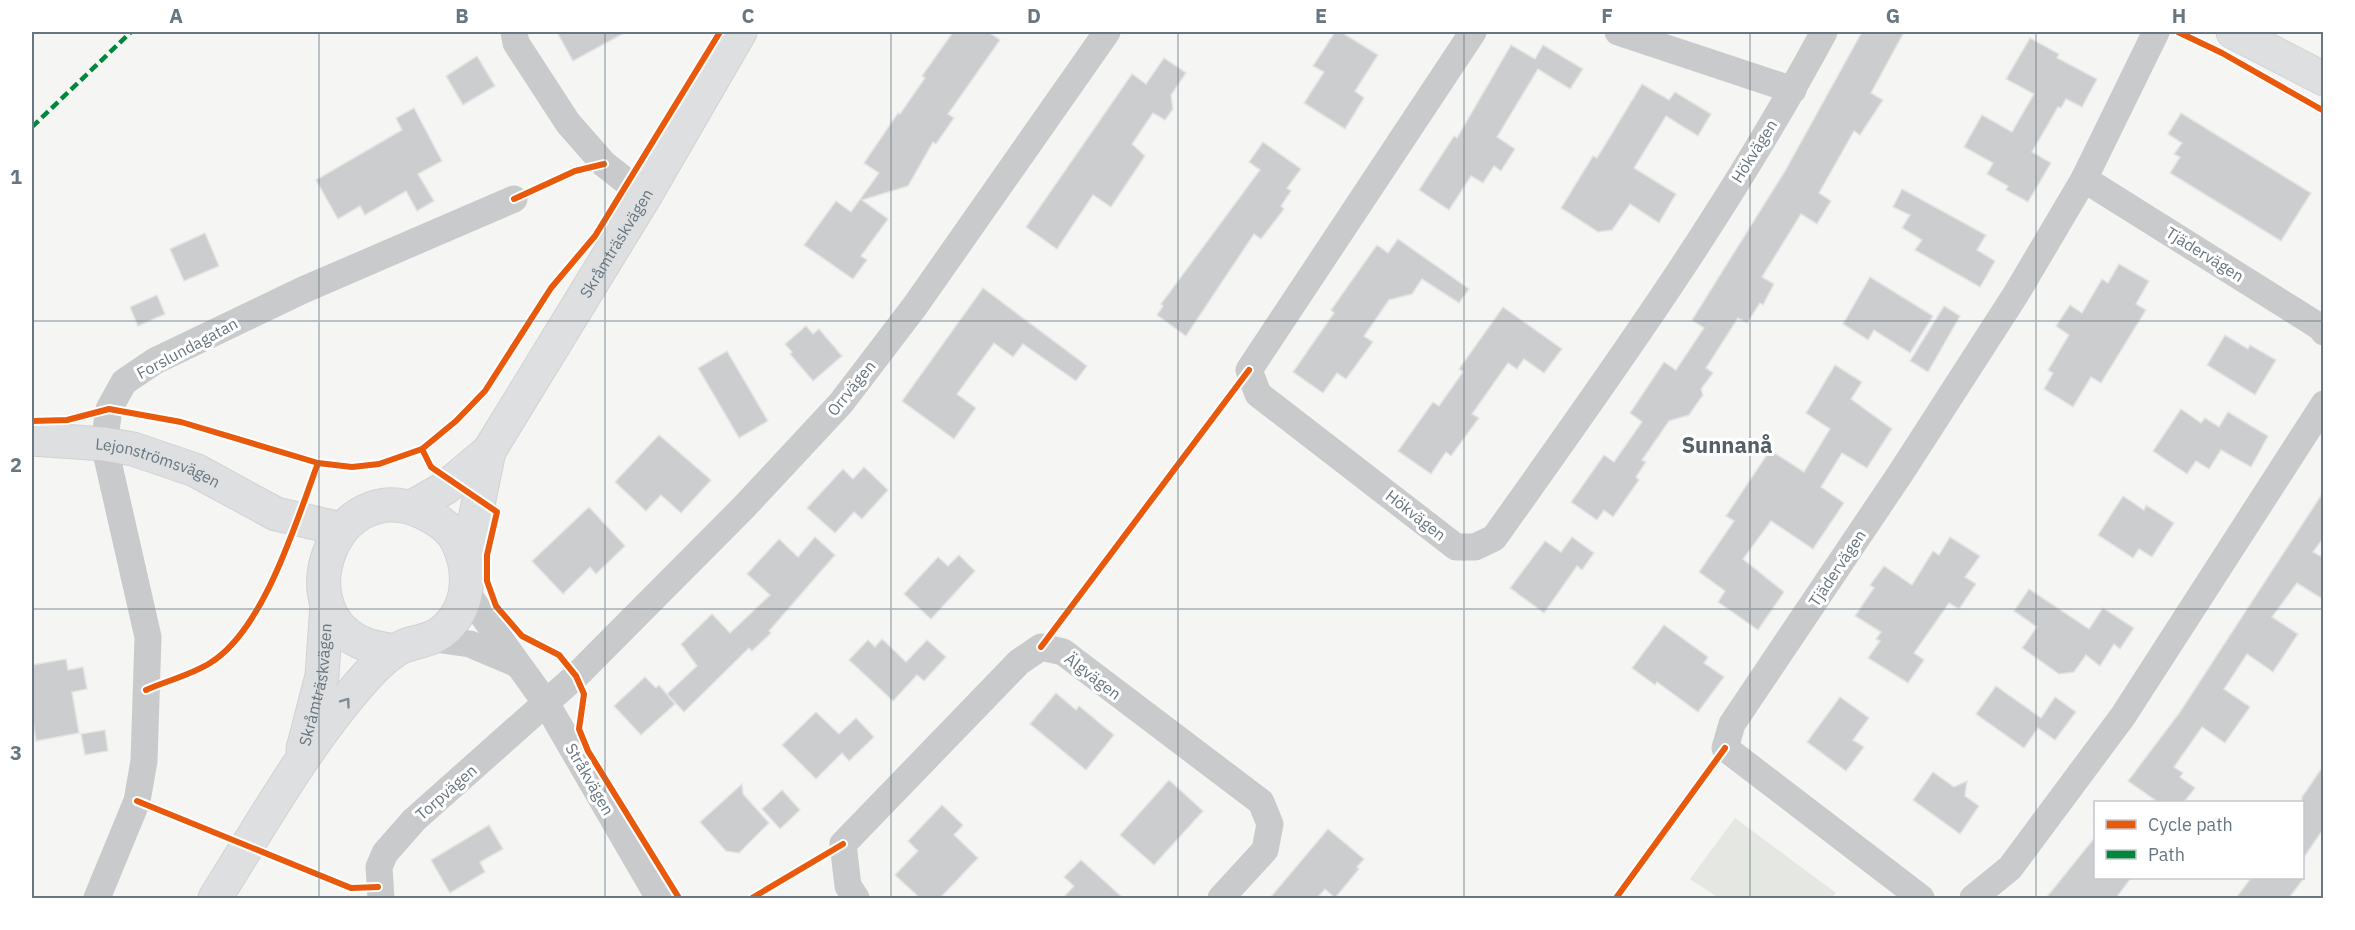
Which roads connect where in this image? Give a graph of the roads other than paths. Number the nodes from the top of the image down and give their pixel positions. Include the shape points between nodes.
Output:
1 (514, 32) edge
2 (740, 32) edge
3 (1107, 32) edge
4 (1473, 32) edge
5 (1618, 32) edge
6 (1824, 32) edge
7 (2156, 32) edge
8 (2233, 32) edge
9 (2324, 79) edge
10 (1793, 90) junction
11 (2084, 179) junction
12 (645, 196) junction
13 (514, 199) dead end
14 (2324, 333) edge
15 (2324, 404) edge
16 (32, 439) edge
17 (104, 444) junction
18 (489, 451) junction
19 (412, 507) junction
20 (276, 514) junction
21 (341, 529) junction
22 (323, 566) junction
23 (466, 578) junction
24 (327, 604) junction
25 (435, 639) junction
26 (394, 651) junction
27 (516, 663) junction
28 (546, 703) junction
29 (299, 766) junction
30 (97, 898) edge
31 (215, 898) edge
32 (381, 898) edge
33 (659, 898) edge
34 (856, 898) edge
35 (1221, 898) edge
36 (1921, 898) edge
37 (1973, 898) edge

1 - 12 street via 516,43 568,123 604,164
2 - 12 main road, Skråmträskvägen
3 - 28 street, Orrvägen via 915,306 840,403 744,507
4 - 10 street, Hökvägen via 1249,370 1258,394 1456,547 1475,548 1494,538 1632,344
5 - 10 street
6 - 10 street, Hökvägen
7 - 11 street, Tjädervägen
8 - 9 main road
11 - 14 street, Tjädervägen
11 - 36 street, Tjädervägen via 1909,462 1732,724 1725,748
12 - 18 main road, Skråmträskvägen
13 - 17 street, Forslundagatan via 303,290 155,361 124,382 109,409
15 - 37 street via 2123,716 2010,868
16 - 17 main road, Lejonströmsvägen
17 - 20 main road, Lejonströmsvägen via 133,449 195,470
17 - 30 street, Forslundagatan via 148,637 144,761 137,801
18 - 19 main road, Skråmträskvägen via 445,488
18 - 23 main road, Skråmträskvägen
19 - 21 main road via 386,506 362,513
19 - 23 main road via 436,519 455,538
20 - 21 main road, Lejonströmsvägen
20 - 22 main road, Lejonströmsvägen
21 - 22 main road
22 - 24 main road
23 - 25 main road via 455,618
23 - 27 street, Stråkvägen
24 - 26 main road via 342,628 366,645
24 - 29 main road, Skråmträskvägen via 322,676
25 - 26 main road
25 - 27 street via 470,644
29 -> 26 main road, Skråmträskvägen via 357,687
27 - 28 street, Stråkvägen
28 - 32 street, Torpvägen via 414,820 385,853 379,867
28 - 33 street, Stråkvägen
29 - 31 main road, Skråmträskvägen
34 - 35 street, Älgvägen via 848,886 843,844 1019,662 1041,647 1063,652 1261,802 1270,824 1265,850

